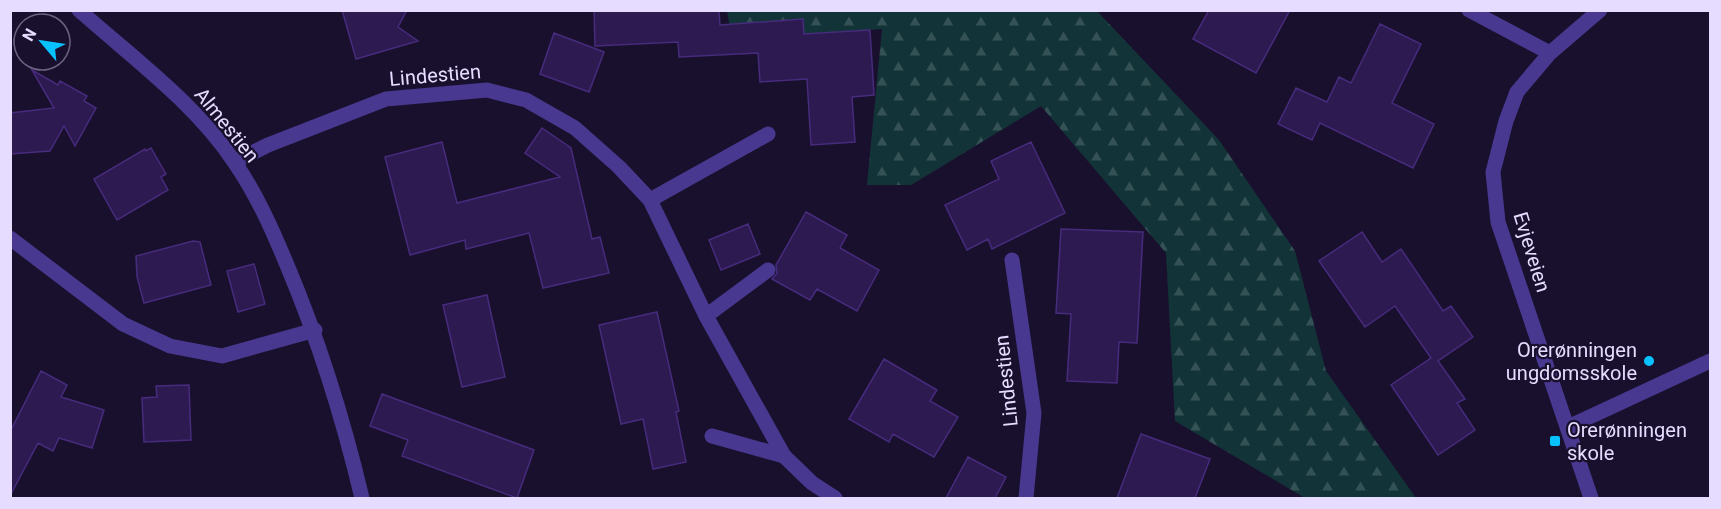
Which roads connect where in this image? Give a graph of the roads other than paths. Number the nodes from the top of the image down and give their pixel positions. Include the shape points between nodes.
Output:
1 (79, 10) edge
2 (1469, 10) edge
3 (1600, 10) edge
4 (1550, 53) junction
5 (768, 134) dead end
6 (234, 162) junction
7 (650, 200) junction
8 (10, 238) edge
9 (1012, 260) dead end
10 (768, 270) dead end
11 (706, 316) junction
12 (315, 330) junction
13 (1710, 361) edge
14 (1568, 427) junction
15 (711, 436) dead end
16 (784, 456) junction
17 (362, 498) edge
18 (835, 498) edge
19 (1026, 498) edge
20 (1591, 498) edge

1 - 6 street, Almestien via 181,100
2 - 4 street
3 - 4 street, Evjeveien
4 - 14 street, Evjeveien via 1517,92 1493,172 1498,222
5 - 7 street
6 - 7 street, Lindestien via 268,144 386,99 487,90 526,100 576,129
6 - 12 street, Almestien via 264,211
7 - 11 street, Lindestien
8 - 12 street via 123,324 170,346 222,356
9 - 19 street, Lindestien via 1034,412
10 - 11 street
11 - 16 street, Lindestien
12 - 17 street, Almestien via 344,422
13 - 14 street
14 - 20 street, Evjeveien
15 - 16 street, Lindestien
16 - 18 street, Lindestien via 812,483

